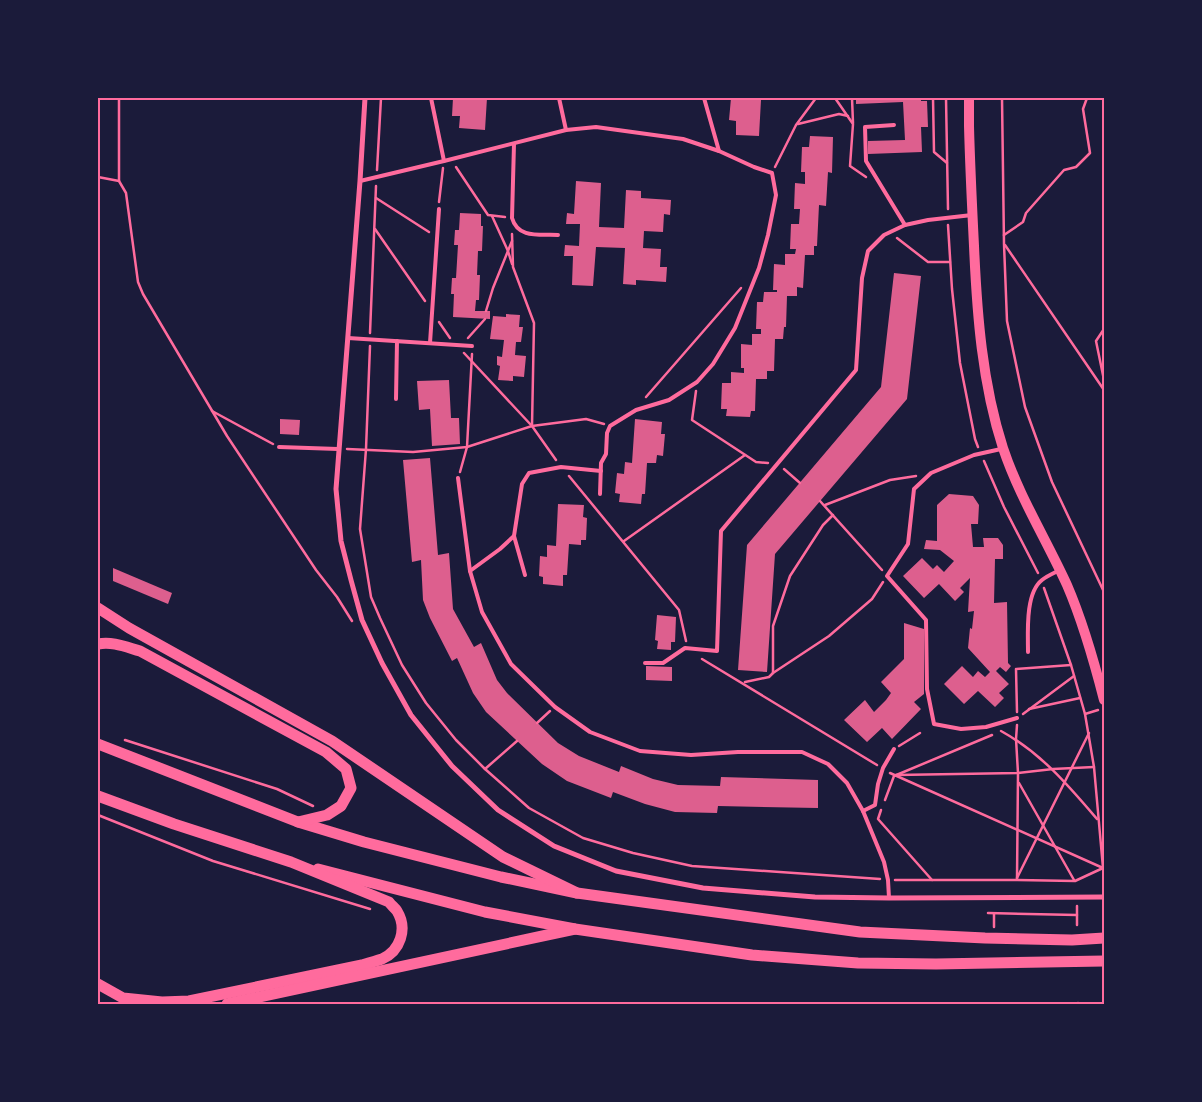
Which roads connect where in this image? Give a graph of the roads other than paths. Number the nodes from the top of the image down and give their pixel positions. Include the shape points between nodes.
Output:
1 (365, 98) edge
2 (431, 98) edge
3 (559, 98) edge
4 (704, 98) edge
5 (969, 98) edge
6 (894, 125) dead end
7 (566, 130) junction
8 (514, 144) junction
9 (719, 151) junction
10 (444, 161) junction
11 (360, 181) junction
12 (438, 209) road end
13 (972, 215) junction
14 (905, 225) junction
15 (558, 235) dead end
16 (348, 338) junction
17 (397, 341) junction
18 (430, 343) junction
19 (472, 346) road end
20 (396, 399) dead end
21 (279, 447) road end
22 (1003, 448) junction
23 (338, 449) junction
24 (601, 471) junction
25 (458, 478) road end
26 (600, 494) dead end
27 (514, 536) junction
28 (1060, 570) junction
29 (470, 571) junction
30 (526, 575) dead end
31 (98, 608) edge
32 (98, 644) edge
33 (1028, 652) dead end
34 (645, 663) dead end
35 (1104, 700) edge
36 (1017, 718) road end
37 (98, 744) edge
38 (894, 749) road end
39 (98, 796) edge
40 (862, 811) junction
41 (298, 822) junction
42 (290, 862) junction
43 (577, 893) junction
44 (1104, 897) edge
45 (889, 898) junction
46 (575, 929) junction
47 (1104, 938) edge
48 (1104, 961) edge
49 (98, 984) edge
50 (227, 1004) edge

1 - 11 street
2 - 10 lane
3 - 7 lane
4 - 9 lane
5 - 13 main road
6 - 14 lane via 865,127 866,161
7 - 8 lane
7 - 9 lane via 596,127 683,139
8 - 10 lane
8 - 15 lane via 514,225 526,233
9 - 24 lane via 772,173 776,195 759,268 735,328 713,364 697,382 669,400 636,410 610,426 606,433 606,454
10 - 11 lane
11 - 16 street
12 - 18 lane
13 - 14 lane
13 - 22 main road via 982,352
14 - 34 lane via 884,235 868,251 862,278 856,370 721,532 717,650 685,648 663,663
16 - 17 lane
16 - 23 street
17 - 18 lane
17 - 20 lane
18 - 19 lane
21 - 23 lane
22 - 28 main road
22 - 36 lane via 974,455 931,473 914,488 908,544 887,576 926,620 927,689 934,724 961,729 986,727
23 - 45 street via 336,489 341,541 362,620 411,715 452,766 498,810 554,846 616,871 703,888 815,898
24 - 26 lane
24 - 27 lane via 561,467 530,473 522,484
25 - 29 lane
27 - 29 lane
27 - 30 lane
28 - 33 lane via 1042,580 1034,590
28 - 35 main road via 1093,657
29 - 40 lane via 482,612 511,664 555,707 590,732 640,751 690,755 802,752 828,764 847,783
31 - 43 main road via 332,741 503,857
32 - 41 main road via 118,644 140,651 326,752 346,769 351,788 341,806 327,815
37 - 41 main road
38 - 40 lane via 883,768 875,805
39 - 42 main road
40 - 45 lane via 884,862
41 - 43 main road via 501,877
42 - 46 main road via 485,912
42 - 49 main road via 388,902 402,924 401,938 395,950 362,965 189,1001 123,998
43 - 47 main road via 860,932 985,938
44 - 45 street
46 - 48 main road via 752,955 858,962
46 - 50 main road

